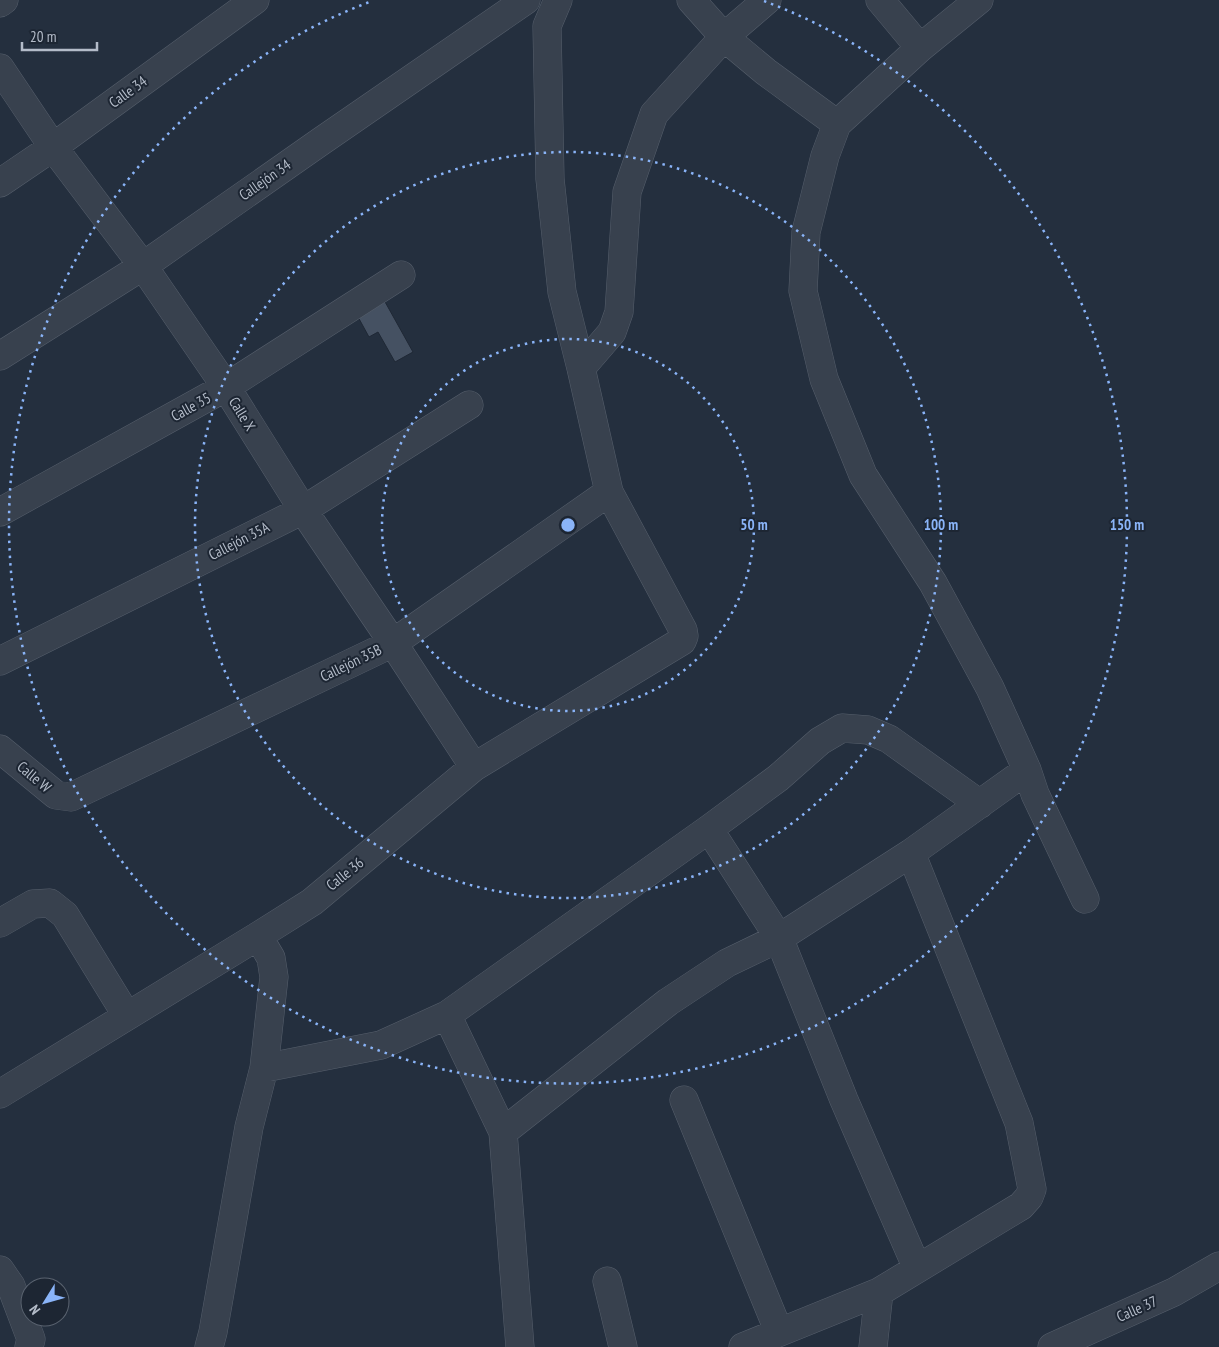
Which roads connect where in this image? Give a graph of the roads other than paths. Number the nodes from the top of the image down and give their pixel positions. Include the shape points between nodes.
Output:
1 (4, 0) edge
2 (255, 0) edge
3 (526, 0) edge
4 (558, 0) edge
5 (691, 0) edge
6 (767, 0) edge
7 (880, 0) edge
8 (980, 0) edge
9 (0, 3) edge
10 (724, 37) junction
11 (920, 48) junction
12 (0, 68) edge
13 (837, 124) junction
14 (53, 147) junction
15 (0, 183) edge
16 (143, 266) junction
17 (401, 275) dead end
18 (0, 356) edge
19 (581, 368) junction
20 (226, 387) junction
21 (469, 405) dead end
22 (609, 492) junction
23 (303, 510) junction
24 (0, 512) edge
25 (393, 643) junction
26 (0, 661) edge
27 (0, 749) edge
28 (474, 768) junction
29 (1027, 770) junction
30 (72, 797) joint
31 (980, 804) junction
32 (709, 829) junction
33 (911, 853) junction
34 (1085, 900) dead end
35 (0, 923) edge
36 (258, 936) junction
37 (779, 938) junction
38 (127, 1016) junction
39 (446, 1016) junction
40 (264, 1068) junction
41 (0, 1094) edge
42 (684, 1100) dead end
43 (503, 1132) junction
44 (1219, 1266) edge
45 (918, 1268) junction
46 (607, 1281) dead end
47 (4, 1283) edge
48 (879, 1292) junction
49 (779, 1332) junction
50 (29, 1347) edge
51 (209, 1347) edge
52 (520, 1347) edge
53 (623, 1347) edge
54 (743, 1347) edge
55 (873, 1347) edge
56 (1052, 1347) edge

1 - 9 street
2 - 14 street, Calle 34
3 - 16 street, Callejón 34
4 - 19 street via 547,26 550,179 562,292
5 - 10 street
6 - 10 street
7 - 11 street
8 - 11 street
10 - 13 street
10 - 19 street via 654,114 627,192 619,312 612,332
11 - 13 street
12 - 14 street, Calle X
13 - 29 street via 825,156 806,232 803,290 824,380 863,475 933,583 990,688
14 - 15 street, Calle 34
14 - 16 street, Calle X
16 - 18 street, Callejón 34
16 - 20 street, Calle X
17 - 20 street, Calle 35
19 - 22 street
20 - 23 street, Calle X
20 - 24 street, Calle 35
21 - 23 street, Callejón 35A
22 - 25 street, Callejón 35B
22 - 28 street, Calle 36 via 683,630 682,642
23 - 25 street, Calle X
23 - 26 street, Callejón 35A
25 - 28 street, Calle X
25 - 30 street, Callejón 35B
27 - 30 street, Calle W via 56,795
28 - 36 street, Calle 36 via 312,902
29 - 31 street
29 - 34 street
31 - 32 street via 889,739 868,730 842,728 820,741 778,778
31 - 33 street
32 - 37 street
32 - 39 street
33 - 37 street
33 - 45 street via 1019,1123 1032,1188 1030,1197 1021,1206
35 - 38 street via 33,904 50,903 65,916
36 - 38 street, Calle 36
36 - 40 street via 271,958 274,977
37 - 43 street via 727,963 668,1002
37 - 45 street via 844,1100
38 - 41 street, Calle 36
39 - 40 street via 381,1045
39 - 43 street
40 - 51 street via 249,1127
42 - 49 street
43 - 52 street
44 - 56 street, Calle 37 via 1174,1292
45 - 48 street
46 - 53 street
47 - 50 street via 31,1339
48 - 49 street
48 - 55 street
49 - 54 street

